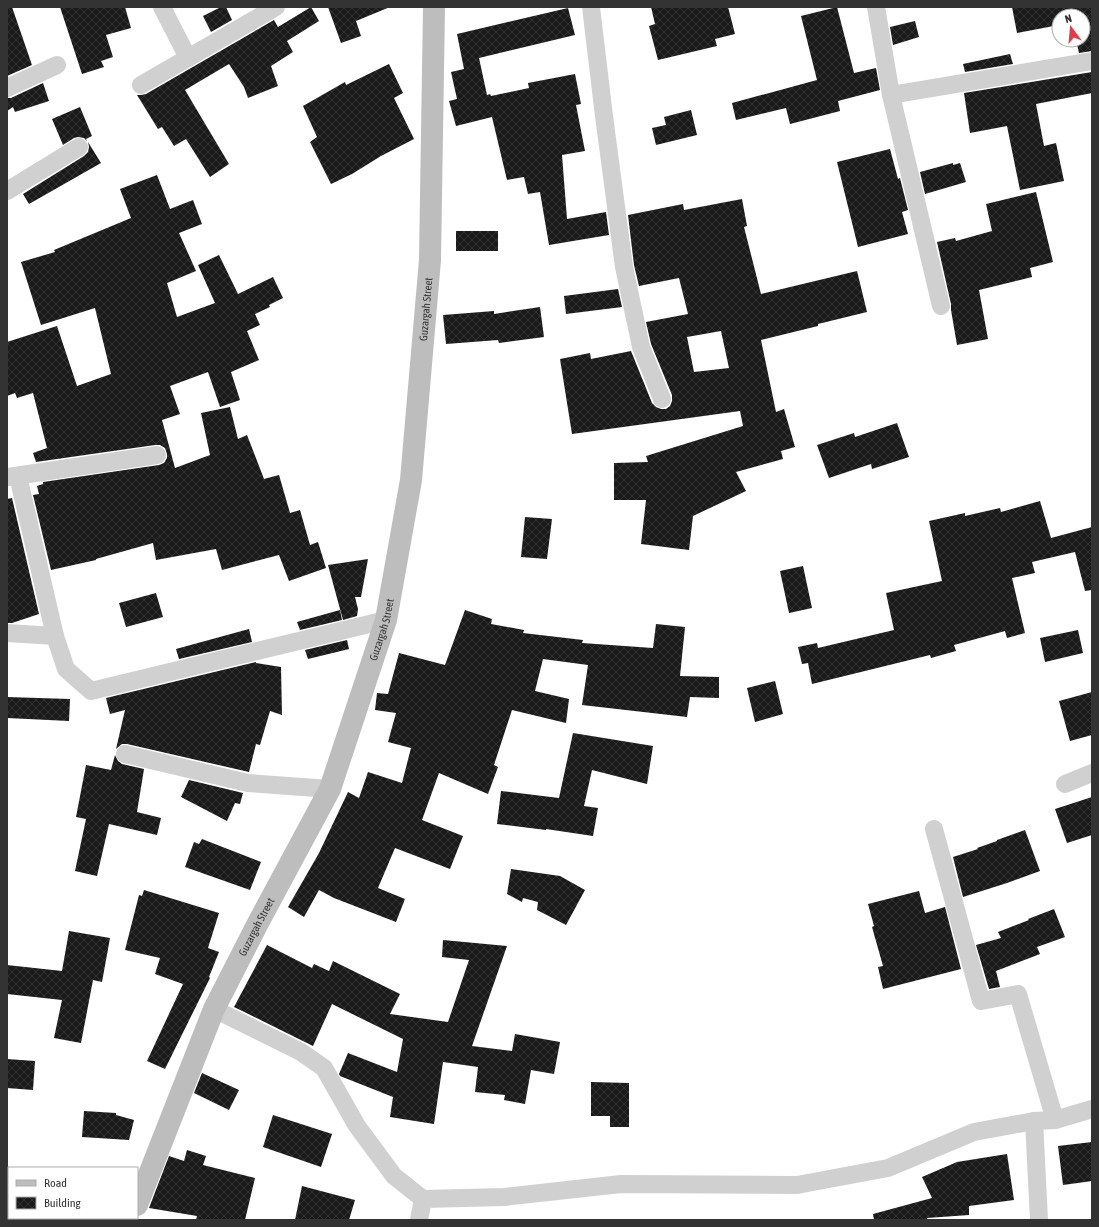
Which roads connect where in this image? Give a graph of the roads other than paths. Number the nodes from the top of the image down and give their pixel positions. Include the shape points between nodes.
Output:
1 (162, 7) edge
2 (276, 7) edge
3 (434, 7) edge
4 (591, 7) edge
5 (876, 7) edge
6 (188, 58) junction
7 (1092, 61) edge
8 (57, 65) dead end
9 (141, 85) dead end
10 (7, 88) edge
11 (892, 95) junction
12 (79, 147) dead end
13 (7, 191) edge
14 (941, 306) dead end
15 (662, 398) dead end
16 (158, 455) dead end
17 (13, 476) edge
18 (386, 620) junction
19 (7, 633) edge
20 (55, 636) junction
21 (125, 754) dead end
22 (1092, 773) edge
23 (1065, 784) dead end
24 (330, 789) junction
25 (934, 829) dead end
26 (214, 1009) junction
27 (1092, 1109) edge
28 (1055, 1120) junction
29 (1034, 1121) junction
30 (423, 1199) junction
31 (138, 1202) edge
32 (419, 1220) edge
33 (1040, 1220) edge

1 - 6 street
2 - 6 street
3 - 18 street, Guzargah Street via 430,260 410,480
4 - 15 street via 624,267 641,347
5 - 11 street
6 - 9 street
7 - 11 street
8 - 10 street
11 - 14 street
12 - 13 street
16 - 17 street
17 - 20 street
18 - 20 street via 91,691 66,668
18 - 24 street, Guzargah Street
19 - 20 street
21 - 24 street via 248,783
22 - 23 street
24 - 26 street, Guzargah Street
25 - 28 street via 981,1001 1018,994
26 - 30 street via 301,1052 324,1068 357,1126 394,1176
26 - 31 street, Guzargah Street
27 - 28 street
28 - 29 street
29 - 30 street via 974,1132 888,1168 797,1185 621,1184 504,1197
29 - 33 street
30 - 32 street

